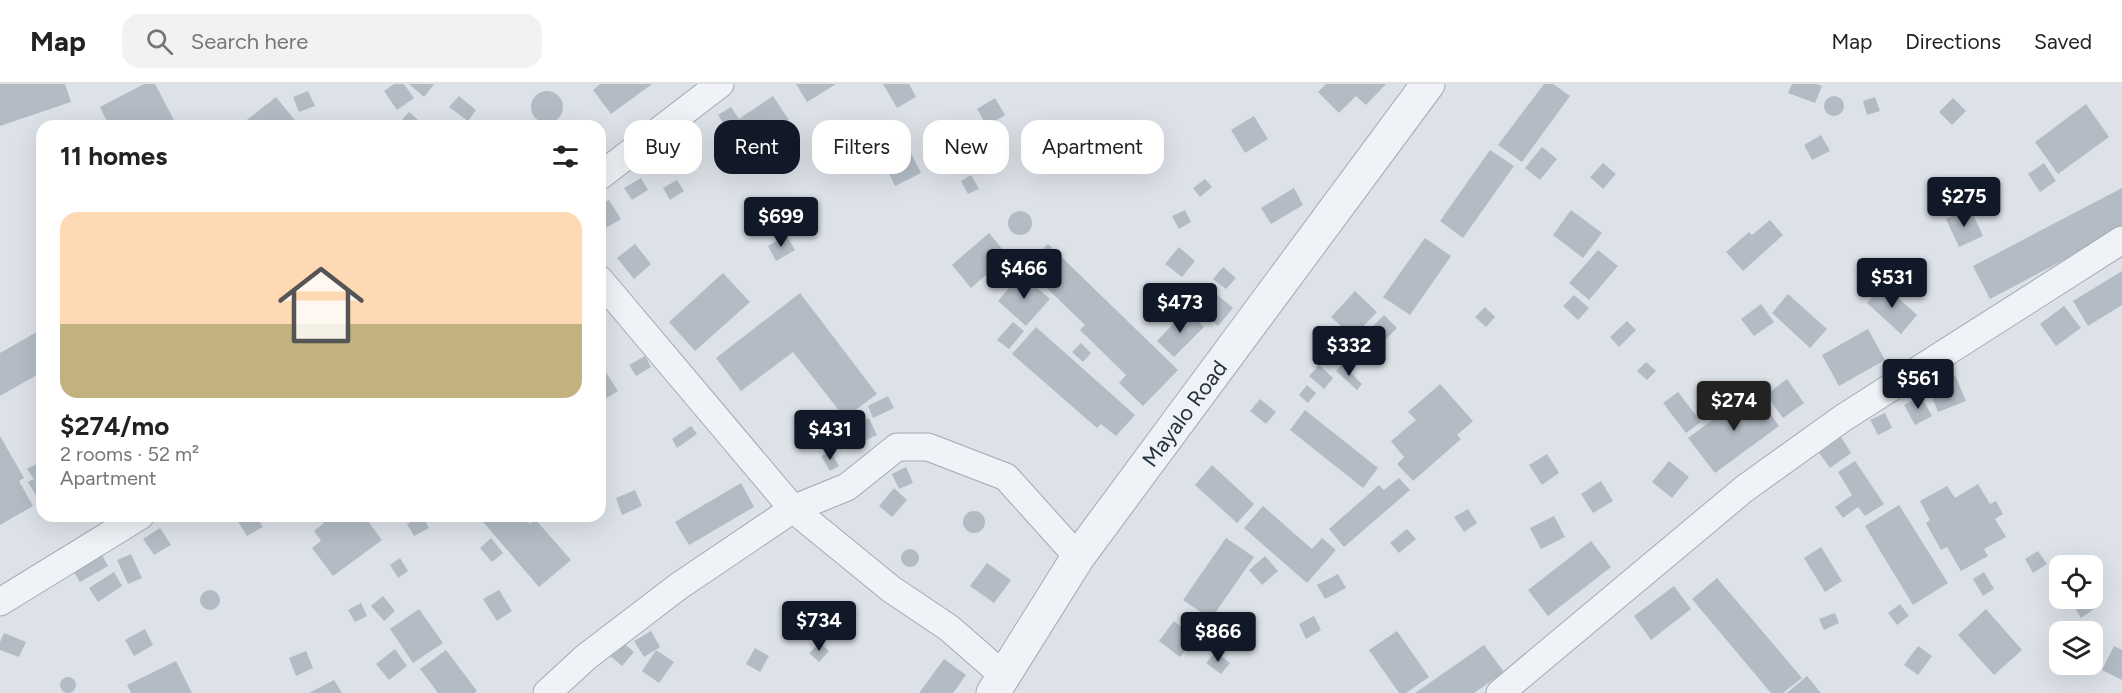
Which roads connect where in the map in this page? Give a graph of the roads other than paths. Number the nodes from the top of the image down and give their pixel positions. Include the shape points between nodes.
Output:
1 (720, 84) edge
2 (1428, 84) edge
3 (606, 171) edge
4 (2122, 240) edge
5 (606, 287) edge
6 (793, 509) junction
7 (130, 522) edge
8 (1078, 557) junction
9 (0, 602) edge
10 (998, 685) edge
11 (547, 693) edge
12 (1500, 693) edge

1 - 3 street
2 - 8 street, Mayalo Road
4 - 12 street via 1843,418 1744,489
5 - 6 street
6 - 8 street via 847,487 897,447 927,447 1006,477
6 - 10 street via 891,589 949,628
6 - 11 street via 679,586 586,657
7 - 9 street
8 - 10 street, Mayalo Road

